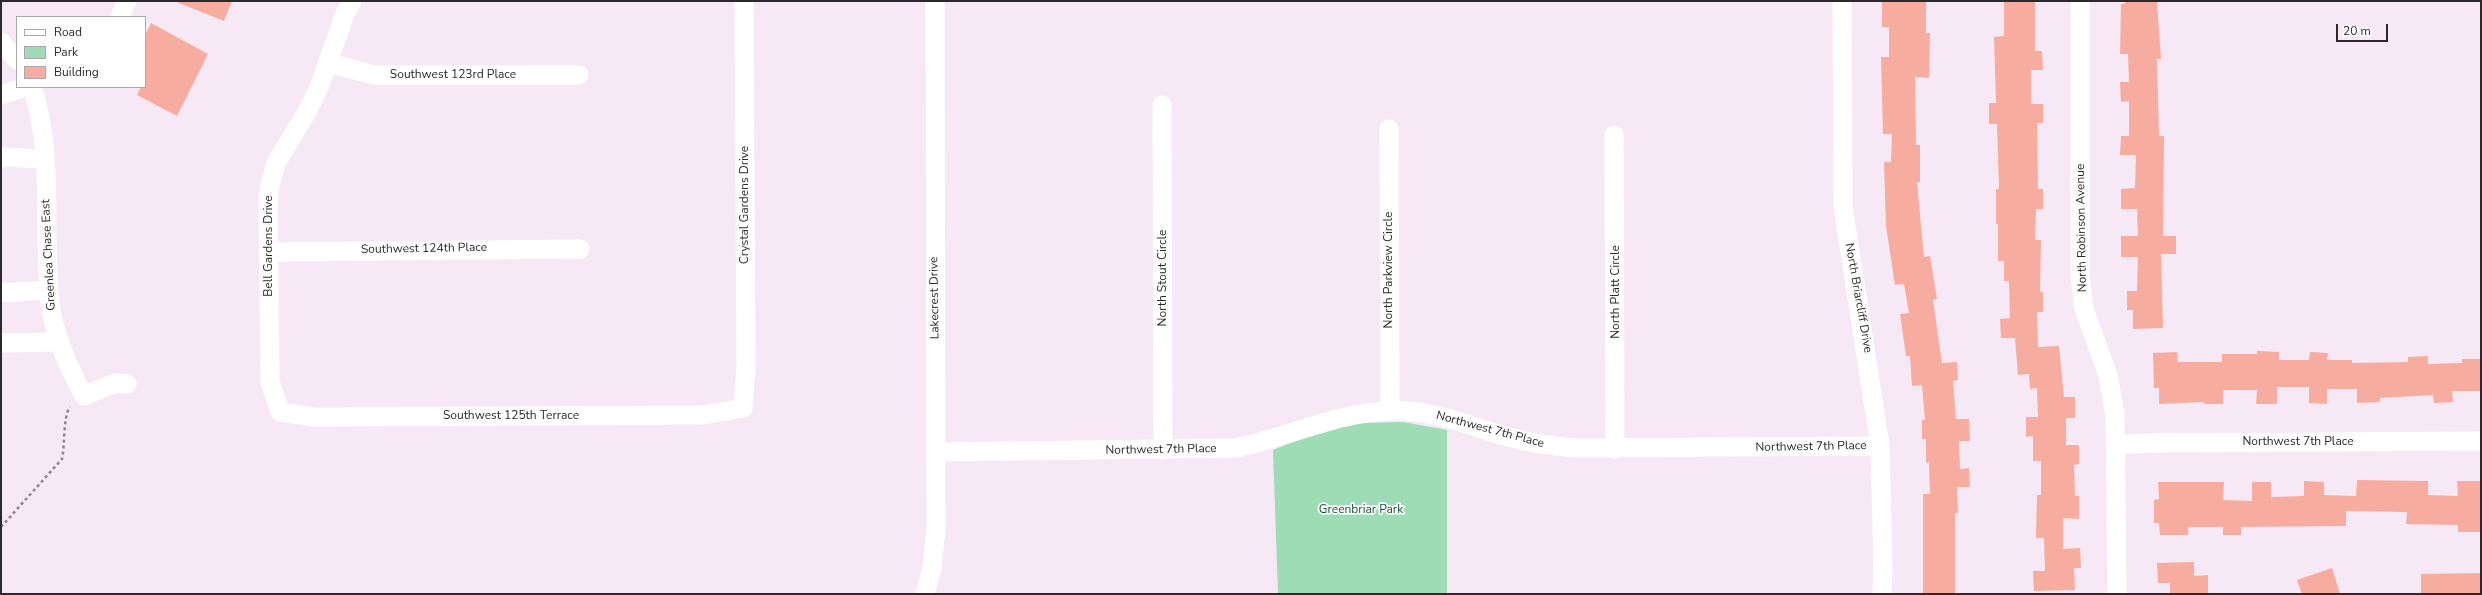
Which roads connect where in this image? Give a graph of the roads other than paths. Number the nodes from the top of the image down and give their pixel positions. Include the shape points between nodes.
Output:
1 (127, 1) edge
2 (352, 1) edge
3 (744, 1) edge
4 (935, 1) edge
5 (1842, 1) edge
6 (2080, 1) edge
7 (120, 16) edge
8 (1, 42) edge
9 (16, 59) edge
10 (329, 63) junction
11 (579, 75) dead end
12 (23, 88) edge
13 (32, 88) edge
14 (1, 95) edge
15 (1162, 105) dead end
16 (1389, 129) dead end
17 (1614, 135) dead end
18 (1, 157) edge
19 (46, 159) junction
20 (580, 249) dead end
21 (268, 252) junction
22 (50, 290) junction
23 (1, 292) edge
24 (60, 342) junction
25 (1, 343) edge
26 (127, 384) dead end
27 (743, 408) joint
28 (1390, 410) junction
29 (280, 412) joint
30 (2481, 441) edge
31 (1880, 446) junction
32 (2116, 446) junction
33 (1615, 449) junction
34 (1163, 450) junction
35 (936, 452) junction
36 (925, 594) edge
37 (1882, 594) edge
38 (2117, 594) edge

1 - 7 street
2 - 10 street, Bell Gardens Drive via 345,14
3 - 27 street, Crystal Gardens Drive via 746,368
4 - 35 street, Lakecrest Drive
5 - 31 street, North Briarcliff Drive via 1843,207
6 - 32 street, North Robinson Avenue via 2080,276 2084,308 2108,375 2115,415
8 - 9 street
10 - 11 street, Southwest 123rd Place via 374,75
10 - 21 street, Bell Gardens Drive via 308,110 276,163 268,200
12 - 14 street
13 - 19 street, Greenlea Chase East via 38,104
15 - 34 street, North Stout Circle
16 - 28 street, North Parkview Circle
17 - 33 street, North Platt Circle
18 - 19 street
19 - 22 street, Greenlea Chase East
20 - 21 street, Southwest 124th Place
21 - 29 street, Bell Gardens Drive via 270,382
22 - 23 street
22 - 24 street, Greenlea Chase East via 53,319
24 - 25 street
24 - 26 street, Greenlea Chase East via 84,396 115,383
27 - 29 street, Southwest 125th Terrace via 703,415 314,418
28 - 33 street, Northwest 7th Place via 1459,420 1532,443
28 - 34 street, Northwest 7th Place via 1343,417 1257,444 1235,448
30 - 32 street, Northwest 7th Place via 2152,443
31 - 33 street, Northwest 7th Place
31 - 37 street, North Briarcliff Drive
32 - 38 street, North Robinson Avenue
34 - 35 street, Northwest 7th Place
35 - 36 street, Lakecrest Drive via 935,549

